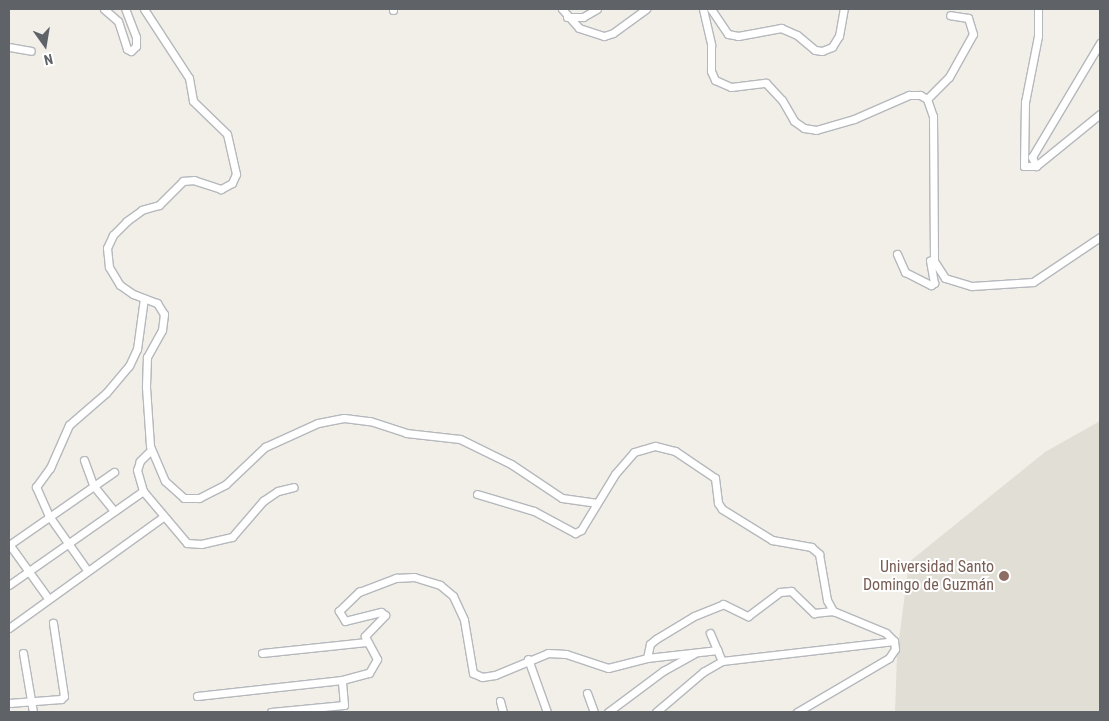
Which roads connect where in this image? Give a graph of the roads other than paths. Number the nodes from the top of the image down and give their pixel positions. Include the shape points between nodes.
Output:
1 (104, 9) edge
2 (125, 9) edge
3 (144, 9) edge
4 (562, 9) edge
5 (597, 9) edge
6 (646, 9) edge
7 (703, 9) edge
8 (711, 9) edge
9 (844, 9) edge
10 (1038, 9) edge
11 (950, 15) dead end
12 (567, 17) junction
13 (1100, 43) edge
14 (9, 47) edge
15 (31, 51) dead end
16 (927, 99) junction
17 (1100, 114) edge
18 (1036, 166) junction
19 (1100, 236) edge
20 (933, 240) junction
21 (897, 254) dead end
22 (144, 298) junction
23 (151, 450) junction
24 (84, 460) dead end
25 (114, 472) dead end
26 (93, 485) junction
27 (294, 487) dead end
28 (143, 491) junction
29 (477, 494) dead end
30 (596, 503) junction
31 (113, 510) junction
32 (50, 516) junction
33 (163, 517) junction
34 (68, 543) junction
35 (9, 545) edge
36 (87, 570) junction
37 (29, 572) junction
38 (9, 585) edge
39 (48, 598) junction
40 (833, 611) junction
41 (53, 623) dead end
42 (9, 628) edge
43 (710, 633) dead end
44 (894, 641) junction
45 (366, 642) junction
46 (718, 650) junction
47 (697, 652) junction
48 (23, 653) dead end
49 (262, 653) dead end
50 (647, 658) junction
51 (528, 659) junction
52 (722, 661) junction
53 (342, 680) junction
54 (587, 693) dead end
55 (196, 696) dead end
56 (32, 701) junction
57 (500, 701) dead end
58 (9, 703) edge
59 (344, 705) junction
60 (305, 711) edge
61 (33, 712) edge
62 (271, 712) edge
63 (346, 712) edge
64 (503, 712) edge
65 (547, 712) edge
66 (594, 712) edge
67 (608, 712) edge
68 (656, 712) edge
69 (798, 712) edge

1 - 2 street via 118,21 127,49 131,51 136,46 136,37
3 - 22 street via 189,78 193,101 227,134 236,174 232,182 221,189 194,180 183,181 159,205 137,212 112,235 106,253 111,271 125,289
4 - 12 street
5 - 12 street via 583,17
6 - 12 street via 614,33 604,36 584,30
7 - 16 street via 715,80 731,87 760,82 769,85 794,121 804,128 816,130 854,119 909,95
8 - 9 street via 728,34 738,36 781,28 798,35 815,50 822,51 832,47 839,36
10 - 18 street via 1037,43 1025,102 1022,153 1024,166
11 - 16 street via 968,18 973,34 949,77
13 - 18 street via 1032,157
14 - 15 street
16 - 20 street via 933,116 931,163 936,201
17 - 18 street
19 - 20 street via 1033,282 983,286 959,284 942,276 935,265
20 - 21 street via 930,262 933,285 905,272
22 - 23 street via 159,305 165,321 146,357
22 - 32 street via 137,349 129,366 106,393 69,426 50,468 36,487
23 - 28 street via 140,461 137,470
23 - 30 street via 165,481 180,496 196,499 226,484 270,444 324,421 344,418 370,420 406,433 460,439 511,464 562,498
24 - 26 street
25 - 26 street
26 - 31 street
26 - 32 street
27 - 33 street via 278,491 263,501 232,537 221,541 187,544
28 - 31 street
28 - 33 street
29 - 30 street via 534,511 575,533 581,530
30 - 40 street via 634,452 655,446 675,451 715,478 718,503 722,508 772,540 811,547 819,554 827,600
31 - 34 street
32 - 34 street
32 - 35 street
33 - 36 street
34 - 36 street
34 - 37 street
35 - 37 street
36 - 39 street
37 - 38 street
37 - 39 street
39 - 42 street
40 - 44 street via 886,633
40 - 50 street via 814,613 791,591 780,592 748,616 723,604 694,616 656,639 650,644
41 - 56 street via 65,692 61,699
43 - 46 street
44 - 52 street
44 - 69 street via 895,650 889,658
45 - 49 street
45 - 51 street via 366,633 384,619 384,613 345,621 340,617 340,608 371,585 414,577 440,585 453,596 464,620 473,674 486,678
45 - 53 street via 377,659 375,665 369,673
46 - 47 street
46 - 52 street
47 - 50 street
47 - 67 street via 663,671
48 - 56 street
50 - 51 street via 608,668 566,654 548,653
51 - 65 street
52 - 68 street via 703,672
53 - 55 street
53 - 59 street
54 - 66 street
56 - 58 street
56 - 61 street
57 - 64 street
59 - 60 street
59 - 63 street
60 - 62 street

